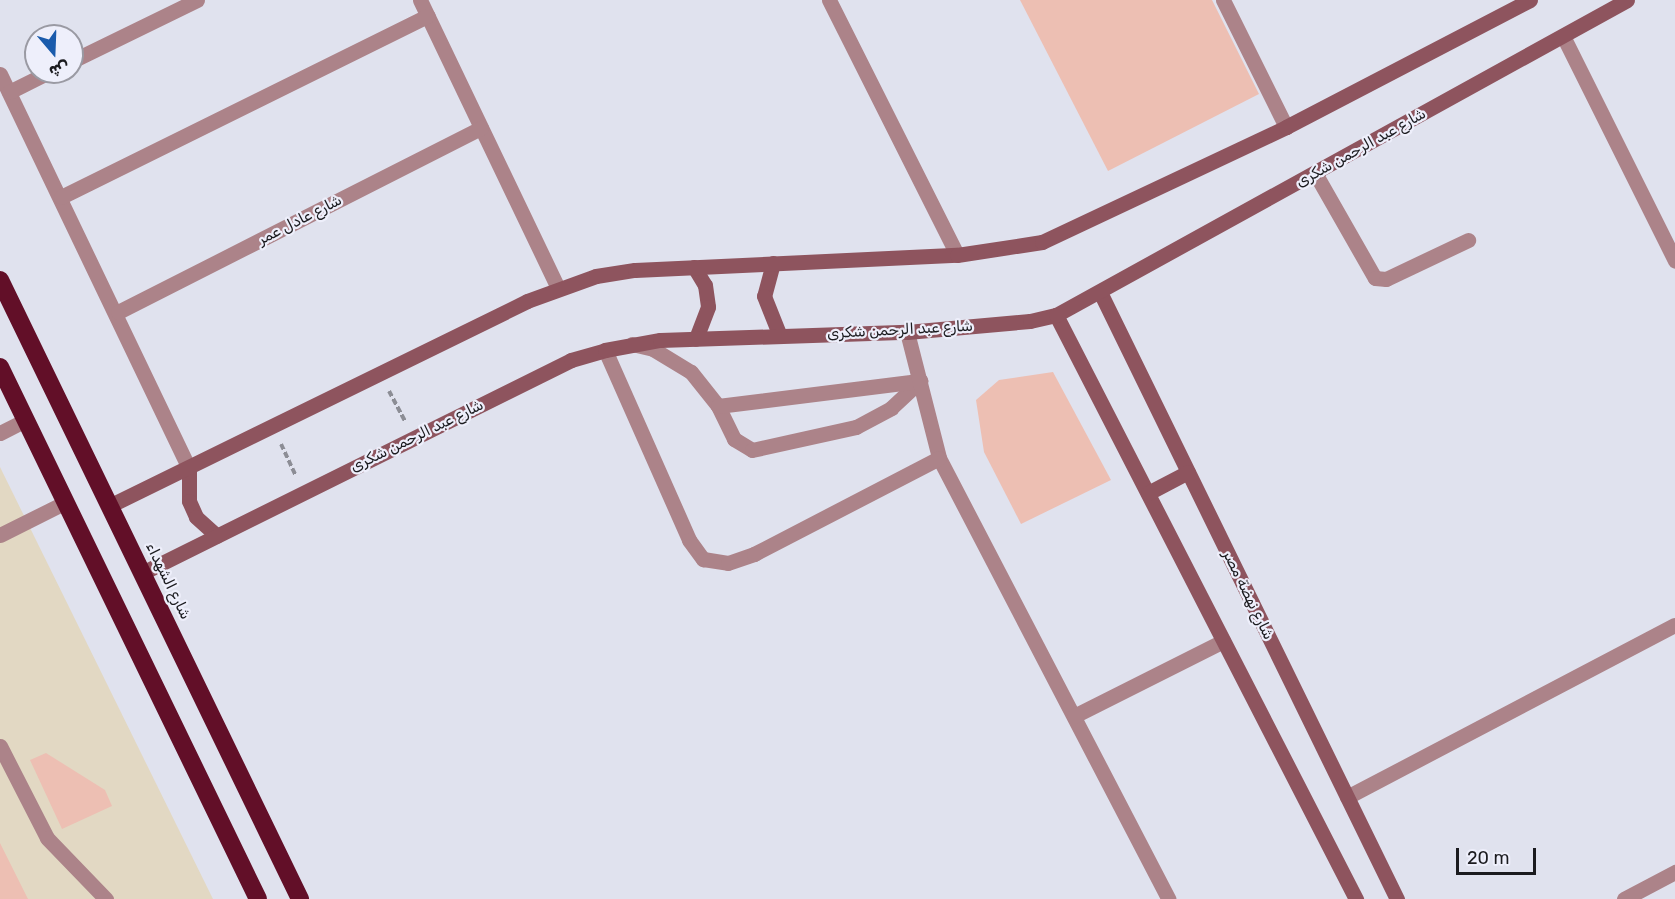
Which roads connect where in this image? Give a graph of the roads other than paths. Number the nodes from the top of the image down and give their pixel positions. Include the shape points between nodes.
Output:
1 (197, 0) edge
2 (420, 0) edge
3 (829, 0) edge
4 (1223, 0) edge
5 (1530, 0) edge
6 (1628, 0) edge
7 (428, 16) junction
8 (1563, 36) junction
9 (84, 55) edge
10 (0, 74) edge
11 (25, 84) edge
12 (9, 92) junction
13 (1286, 127) junction
14 (481, 128) junction
15 (1315, 173) junction
16 (61, 197) junction
17 (1468, 240) dead end
18 (957, 255) junction
19 (1675, 261) edge
20 (773, 263) junction
21 (694, 267) junction
22 (0, 280) edge
23 (558, 288) junction
24 (1100, 292) junction
25 (118, 312) junction
26 (1056, 315) junction
27 (908, 332) junction
28 (780, 336) junction
29 (696, 339) junction
30 (632, 344) junction
31 (605, 350) junction
32 (0, 367) edge
33 (920, 381) junction
34 (718, 406) junction
35 (26, 420) junction
36 (0, 432) edge
37 (939, 459) junction
38 (189, 468) junction
39 (1188, 472) junction
40 (1148, 493) junction
41 (66, 502) junction
42 (111, 505) junction
43 (0, 535) edge
44 (217, 536) junction
45 (144, 572) junction
46 (1675, 625) edge
47 (1223, 640) junction
48 (1074, 716) junction
49 (0, 746) edge
50 (1347, 797) junction
51 (1675, 872) edge
52 (106, 899) edge
53 (258, 899) edge
54 (300, 899) edge
55 (1169, 899) edge
56 (1356, 899) edge
57 (1397, 899) edge
58 (1624, 899) edge

1 - 9 street
2 - 7 street
3 - 18 street
4 - 13 street
5 - 13 street
6 - 8 street, شارع عبد الرحمن شكرى
7 - 14 street
7 - 16 street
8 - 15 street, شارع عبد الرحمن شكرى
8 - 19 street
10 - 12 street
11 - 12 street
12 - 16 street
13 - 18 street via 1084,226 1042,242
14 - 23 street
14 - 25 street, شارع عادل عمر
15 - 17 street via 1375,278 1386,279
15 - 24 street, شارع عبد الرحمن شكرى
16 - 25 street
18 - 20 street
20 - 21 street
20 - 28 street via 764,296
21 - 23 street via 635,270
21 - 29 street via 705,285 708,307
22 - 42 highway, شارع الشهداء
23 - 38 street
24 - 26 street, شارع عبد الرحمن شكرى
24 - 39 street, شارع نهضة مصر
25 - 38 street
26 - 27 street, شارع عبد الرحمن شكرى
26 - 40 street
27 - 28 street, شارع عبد الرحمن شكرى
27 - 33 street
28 - 29 street, شارع عبد الرحمن شكرى
29 - 30 street, شارع عبد الرحمن شكرى
30 - 31 street, شارع عبد الرحمن شكرى
30 - 34 street via 653,349 691,372
31 - 37 street via 680,520 703,559 728,563 754,554
31 - 44 street, شارع عبد الرحمن شكرى via 571,360
32 - 35 highway
33 - 34 street
33 - 34 street via 891,408 856,427 752,450 734,439
33 - 37 street
35 - 36 street
35 - 41 highway
37 - 48 street
38 - 42 street
38 - 44 street via 189,501 196,517
39 - 40 street
39 - 50 street, شارع نهضة مصر
40 - 47 street
41 - 43 street
41 - 53 highway
42 - 45 highway, شارع الشهداء
44 - 45 street, شارع عبد الرحمن شكرى
45 - 54 highway, شارع الشهداء
46 - 50 street
47 - 48 street
47 - 56 street
48 - 55 street
49 - 52 street via 47,838
50 - 57 street, شارع نهضة مصر
51 - 58 street

